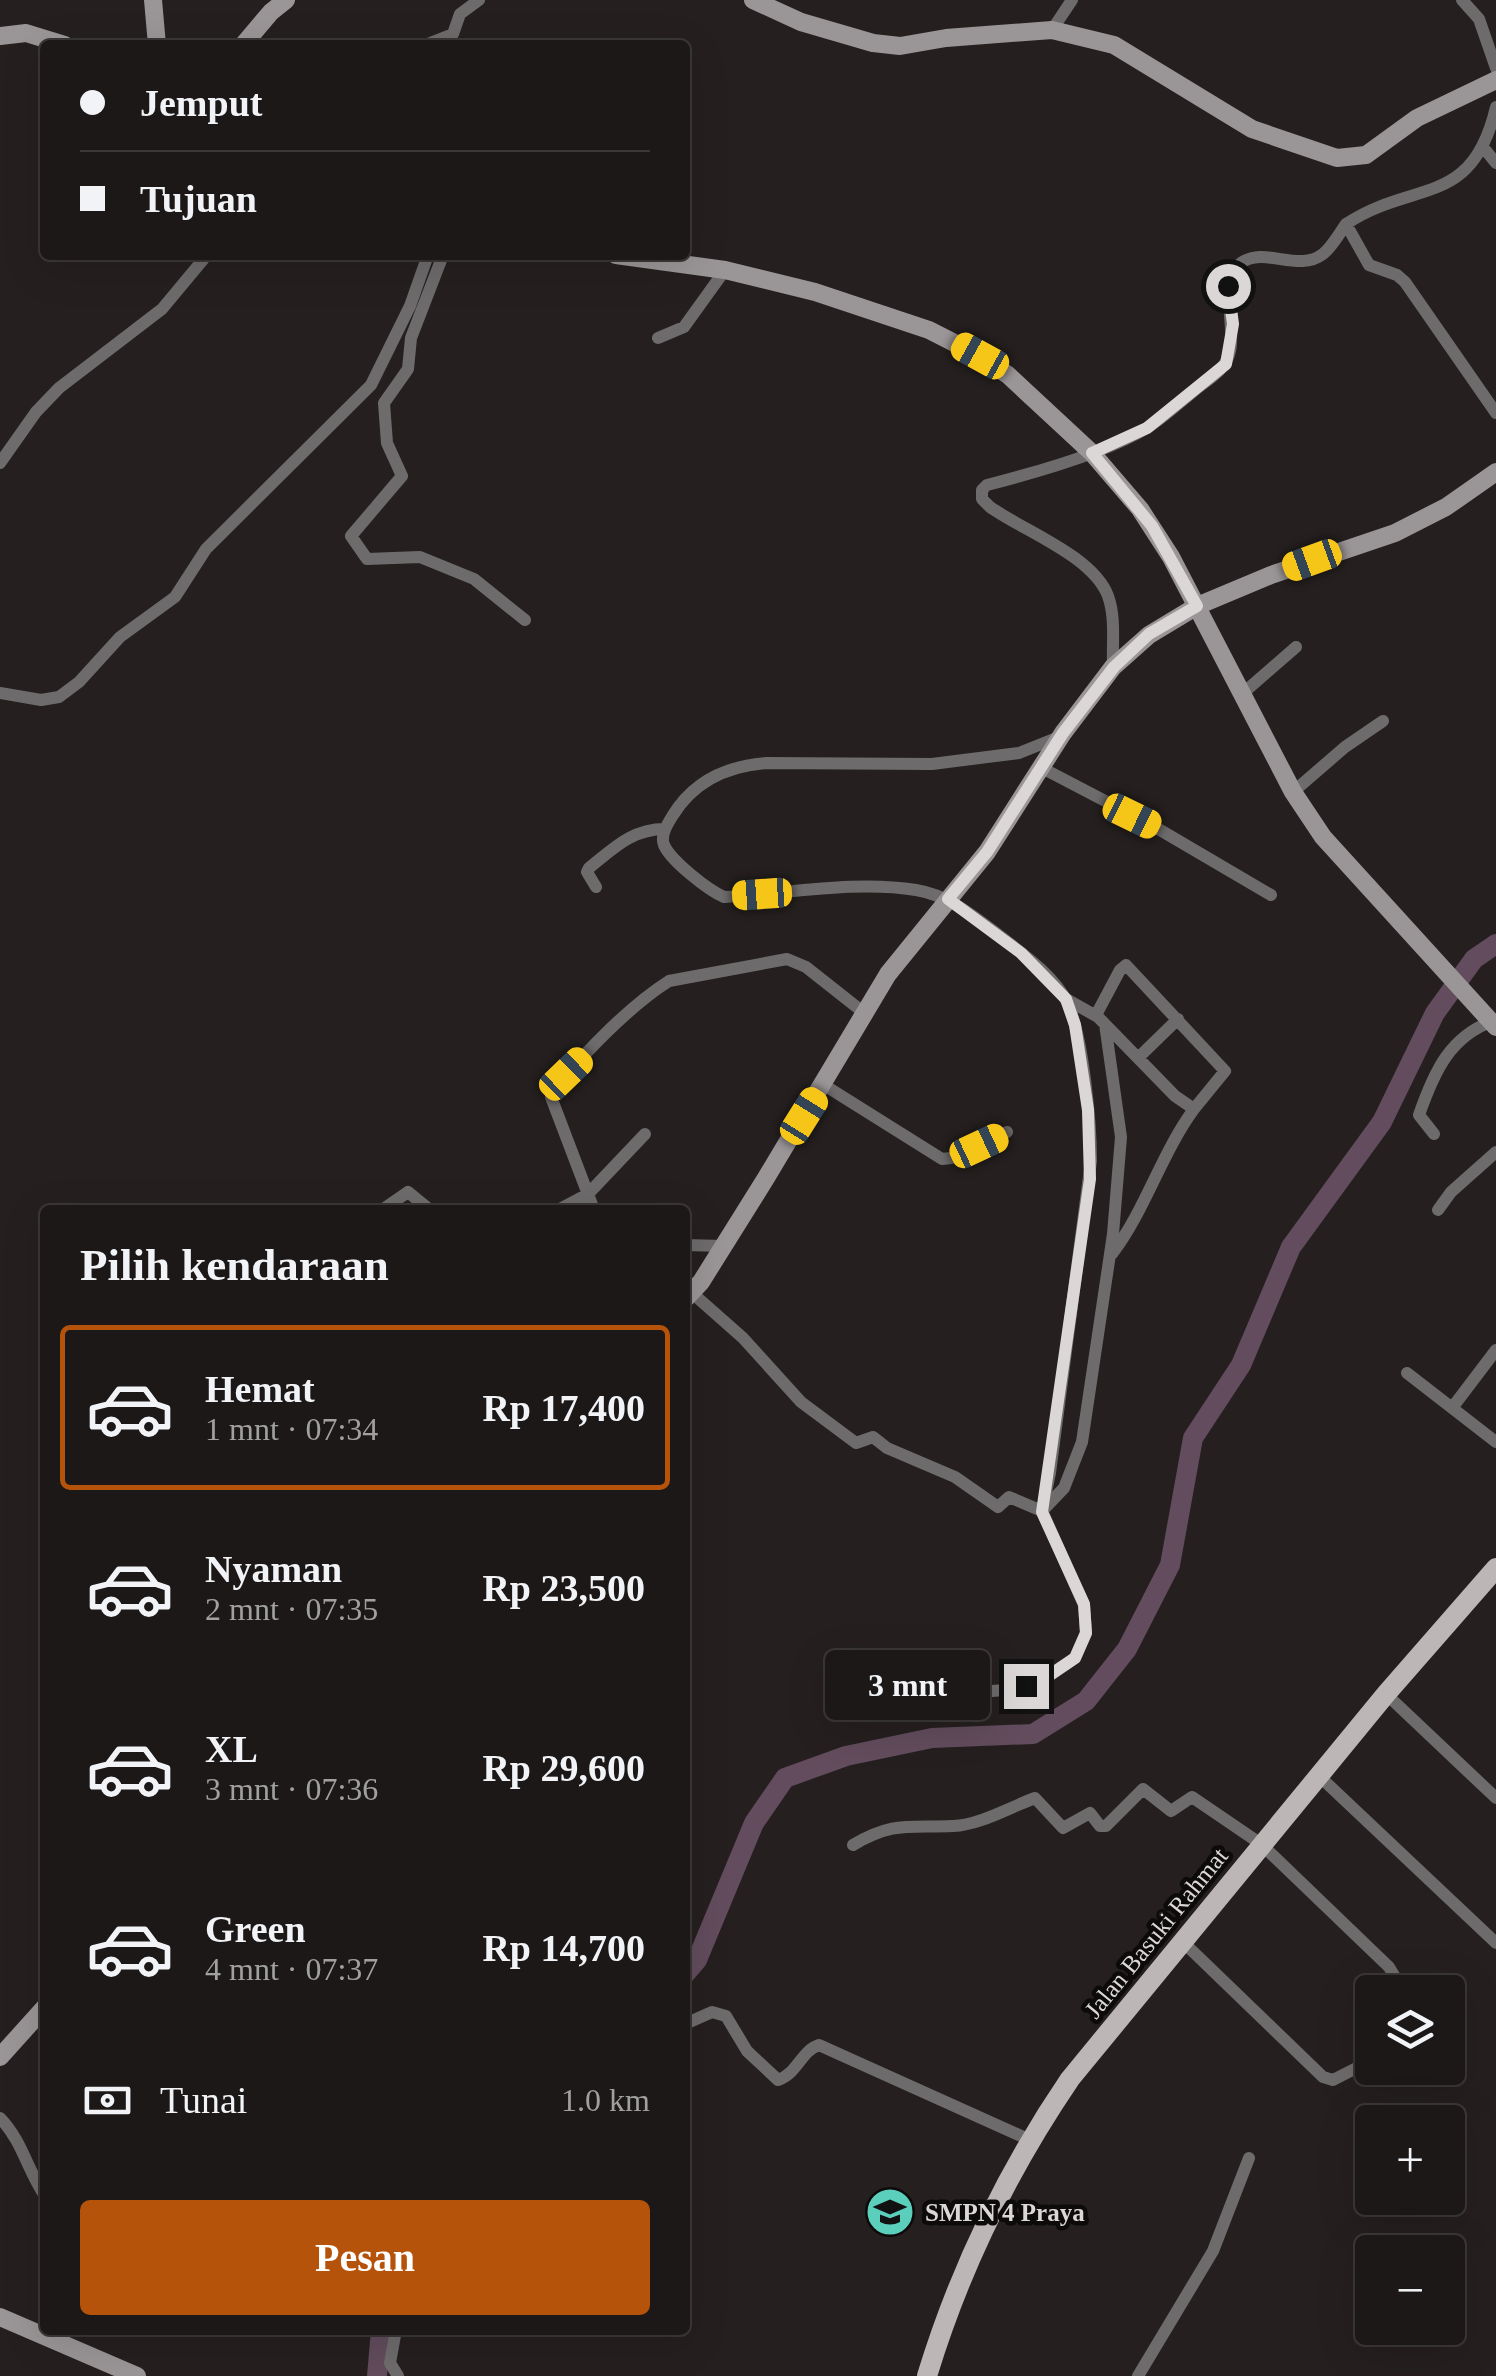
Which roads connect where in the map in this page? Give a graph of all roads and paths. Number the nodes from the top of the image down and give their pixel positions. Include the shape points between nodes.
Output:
1 (152, 0) edge
2 (286, 0) edge
3 (479, 0) edge
4 (753, 0) edge
5 (1072, 0) edge
6 (1462, 0) edge
7 (1052, 30) junction
8 (0, 36) edge
9 (49, 40) edge
10 (156, 40) edge
11 (246, 40) edge
12 (438, 40) edge
13 (1496, 68) edge
14 (1496, 80) edge
15 (1496, 107) edge
16 (1483, 147) junction
17 (1496, 162) edge
18 (1346, 224) junction
19 (203, 260) edge
20 (426, 260) edge
21 (441, 260) edge
22 (652, 260) edge
23 (725, 270) junction
24 (658, 338) dead end
25 (1496, 413) edge
26 (1092, 453) junction
27 (0, 463) edge
28 (1496, 472) edge
29 (1197, 606) junction
30 (526, 620) dead end
31 (1296, 647) dead end
32 (1114, 667) junction
33 (0, 693) edge
34 (1242, 694) junction
35 (1384, 721) dead end
36 (1062, 736) junction
37 (1042, 768) junction
38 (1293, 792) junction
39 (665, 829) junction
40 (596, 887) dead end
41 (1271, 895) dead end
42 (948, 899) junction
43 (1066, 999) junction
44 (863, 1012) junction
45 (1100, 1020) junction
46 (1178, 1020) junction
47 (1494, 1023) edge
48 (1139, 1058) junction
49 (824, 1085) junction
50 (1194, 1109) junction
51 (1007, 1132) dead end
52 (644, 1134) dead end
53 (1434, 1134) dead end
54 (1496, 1152) edge
55 (588, 1194) junction
56 (389, 1205) edge
57 (424, 1205) edge
58 (567, 1205) edge
59 (592, 1205) edge
60 (1438, 1210) dead end
61 (690, 1245) edge
62 (723, 1246) junction
63 (1110, 1256) junction
64 (690, 1293) edge
65 (690, 1298) edge
66 (1496, 1350) edge
67 (1408, 1373) dead end
68 (1452, 1408) junction
69 (1496, 1442) edge
70 (1042, 1512) junction
71 (1495, 1571) edge
72 (1386, 1694) junction
73 (844, 1695) dead end
74 (1319, 1776) junction
75 (1496, 1798) edge
76 (1261, 1844) junction
77 (854, 1845) dead end
78 (1182, 1942) junction
79 (1496, 1943) edge
80 (1394, 1975) edge
81 (40, 2013) edge
82 (690, 2022) edge
83 (0, 2057) edge
84 (1355, 2069) edge
85 (0, 2118) edge
86 (1030, 2140) junction
87 (1249, 2158) dead end
88 (40, 2188) edge
89 (0, 2317) edge
90 (40, 2334) edge
91 (42, 2335) edge
92 (395, 2335) edge
93 (928, 2375) edge
94 (137, 2376) edge
95 (398, 2376) edge
96 (1138, 2376) edge

1 - 10 street
2 - 11 street
3 - 12 street via 462,12 453,34
4 - 7 street via 873,44
5 - 7 street
6 - 13 street via 1479,19
7 - 14 street via 1114,46 1252,129 1337,158 1366,155 1417,118
8 - 9 street via 26,33
15 - 16 street
16 - 17 street
16 - 18 street via 1444,186 1375,206
18 - 25 street via 1369,264 1405,282
18 - 26 street via 1316,258 1251,258 1240,264 1228,286 1233,324 1226,364 1147,428
19 - 27 street via 162,309 59,388
20 - 33 street via 371,385 206,549 175,597 120,637 59,697
21 - 30 street via 410,338 408,368 384,403 387,443 402,476 351,536 366,559 420,557 474,579
22 - 23 street
23 - 24 street via 684,328
23 - 26 street via 815,292 953,342 1008,375
26 - 29 street via 1152,526
26 - 32 street via 987,485 982,496 1098,577 1111,607
28 - 29 street via 1395,533
29 - 32 street via 1149,634
29 - 34 street
31 - 34 street
32 - 36 street
34 - 38 street
35 - 38 street
36 - 37 street
36 - 39 street via 1019,753 932,764 745,766 699,784
37 - 41 street
37 - 42 street
38 - 47 street via 1323,838
39 - 40 street via 630,835 589,868
39 - 42 street via 664,845 673,856 724,897 899,888
42 - 43 street via 1021,953
42 - 44 street
43 - 45 street
43 - 70 street via 1092,1162
44 - 49 street
44 - 55 street via 787,959 669,980 652,991 566,1074 552,1097
45 - 46 street via 1126,965
45 - 48 street
45 - 63 street via 1121,1136
46 - 48 street
46 - 50 street via 1226,1070
47 - 53 street via 1459,1039 1441,1062 1419,1115
48 - 50 street
49 - 51 street via 942,1159
49 - 62 street
50 - 63 street
52 - 55 street
54 - 60 street
55 - 58 street
55 - 59 street
56 - 57 street via 408,1192
61 - 62 street
62 - 64 street
63 - 70 street via 1082,1442 1064,1488
65 - 70 street via 743,1338 800,1402 856,1443 874,1437 955,1476 998,1507 1009,1497
66 - 68 street
67 - 68 street
68 - 69 street
70 - 73 street via 1084,1604 1086,1633 1075,1658 1047,1677 1005,1690 912,1681
71 - 72 main road, Jalan Basuki Rahmat
72 - 74 main road, Jalan Basuki Rahmat
72 - 75 street
74 - 76 main road, Jalan Basuki Rahmat
74 - 79 street
76 - 77 street via 1194,1798 1171,1811 1143,1789 1104,1827 1090,1813 1063,1828 1035,1798 956,1826 887,1828
76 - 78 main road, Jalan Basuki Rahmat
76 - 80 street
78 - 84 street via 1322,2077 1333,2080
78 - 86 main road, Jalan Basuki Rahmat via 1070,2078
81 - 83 street
82 - 86 street via 712,2012 726,2016 747,2051 778,2080 820,2045
85 - 88 street via 23,2147
86 - 93 main road, Jalan Basuki Rahmat via 978,2241
87 - 96 street via 1212,2251
89 - 90 street
91 - 94 street
92 - 95 street via 390,2363

